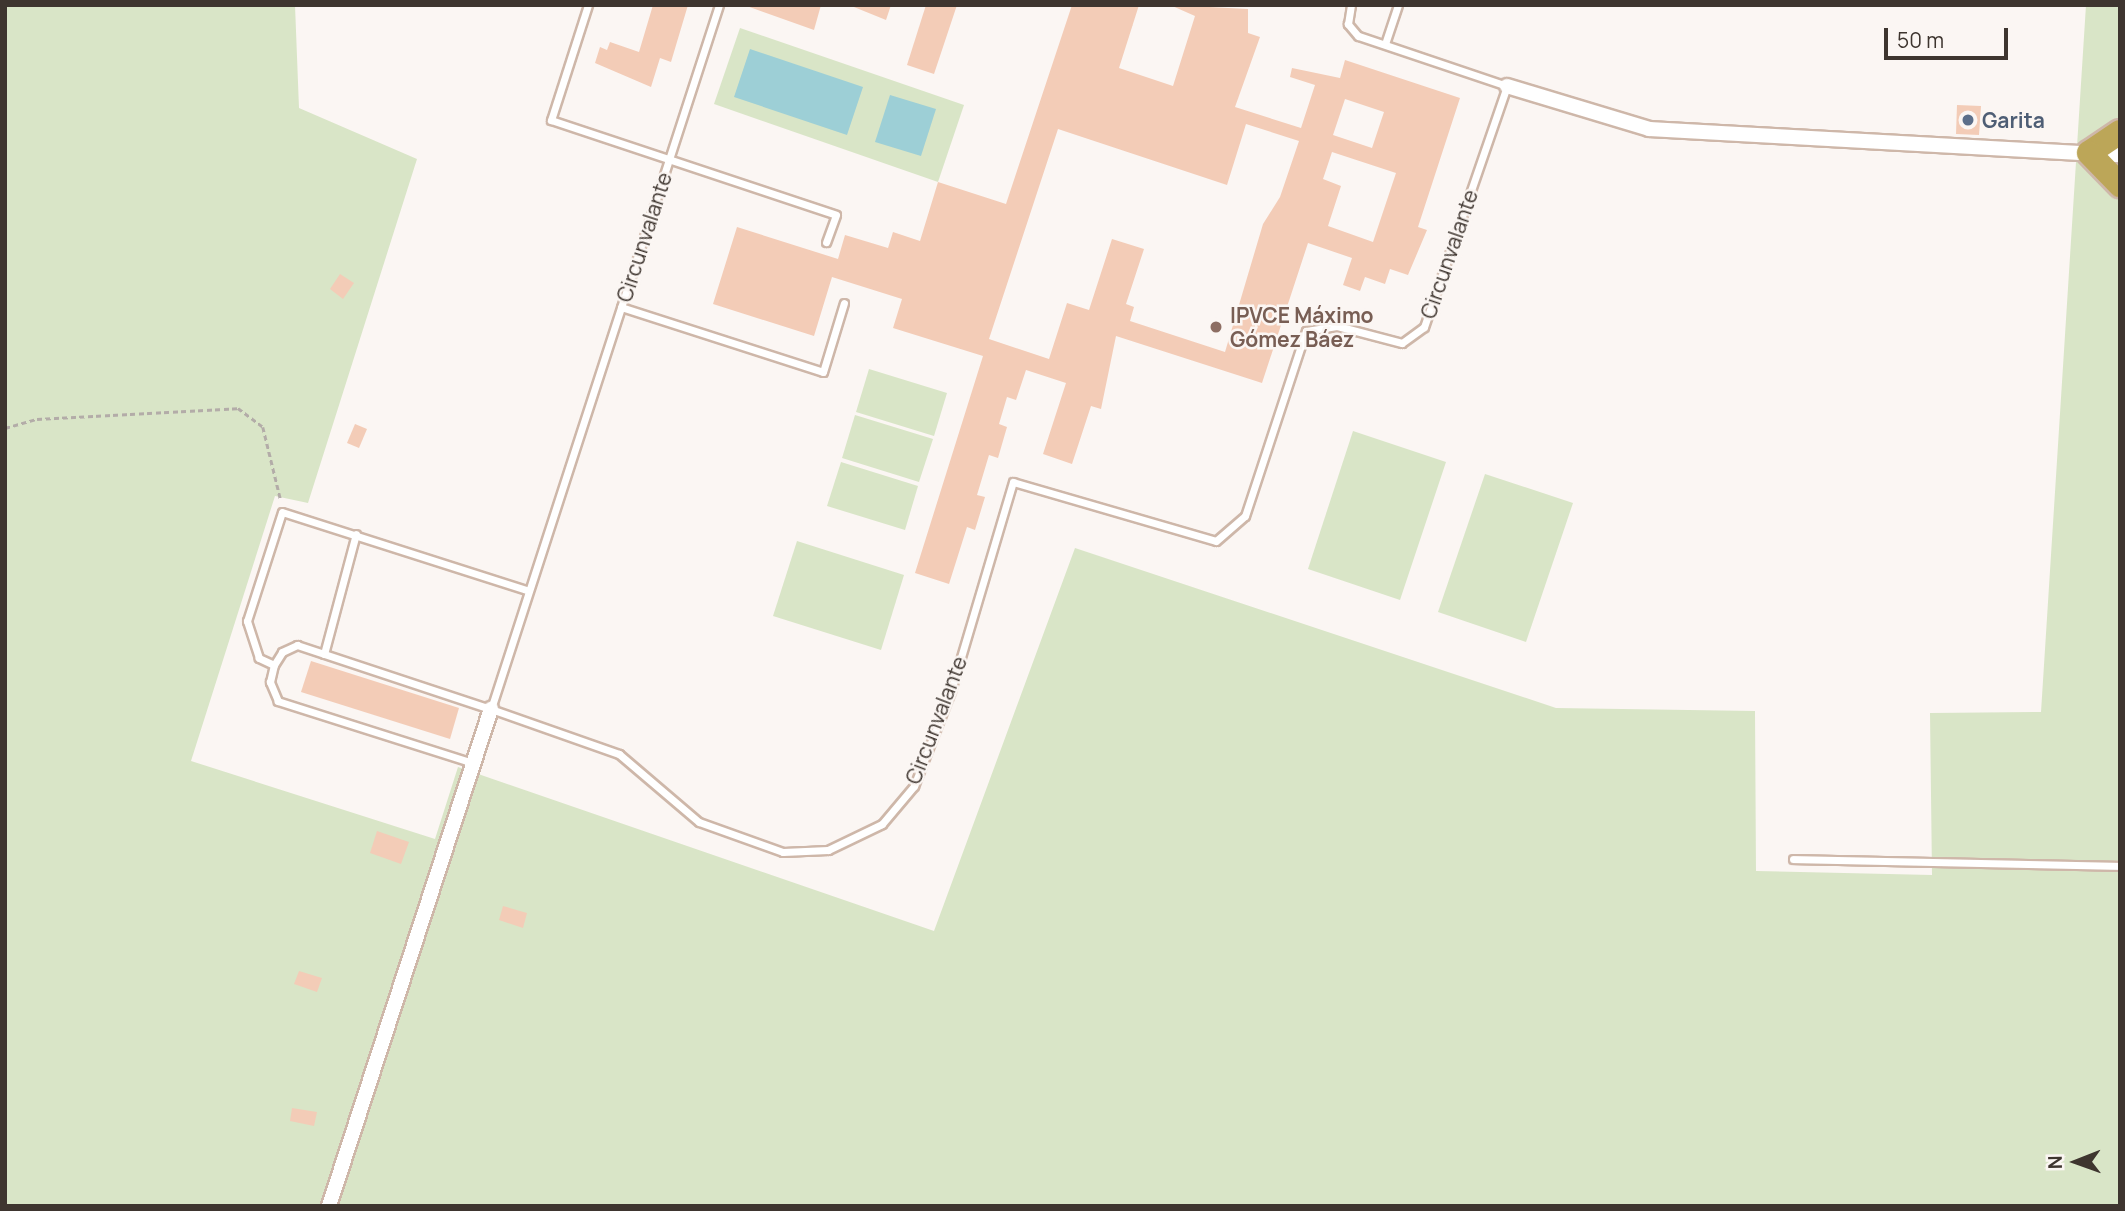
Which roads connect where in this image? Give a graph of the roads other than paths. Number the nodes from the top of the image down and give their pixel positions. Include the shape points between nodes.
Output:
1 (588, 5) edge
2 (719, 5) edge
3 (1350, 5) edge
4 (1398, 5) edge
5 (1385, 44) junction
6 (1507, 86) junction
7 (2120, 132) edge
8 (2088, 153) junction
9 (2120, 155) edge
10 (669, 159) junction
11 (2120, 186) edge
12 (827, 242) dead end
13 (844, 303) dead end
14 (621, 307) junction
15 (356, 534) junction
16 (529, 592) junction
17 (324, 654) junction
18 (274, 665) junction
19 (491, 709) junction
20 (474, 763) junction
21 (1793, 859) dead end
22 (2120, 866) edge
23 (329, 1206) edge

1 - 10 lane via 551,120
2 - 10 lane, Circunvalante
3 - 5 lane via 1352,32
4 - 5 lane
5 - 6 lane
6 - 8 street via 1650,129
6 - 19 lane, Circunvalante via 1424,327 1402,342 1337,326 1306,331 1238,527 1205,541 1013,482 951,691 914,786 882,824 828,850 783,852 748,843 699,822 619,754
7 - 8 highway
8 - 9 street
8 - 11 highway
10 - 12 lane via 836,215
10 - 14 lane, Circunvalante
13 - 14 lane via 823,372
14 - 16 lane, Circunvalante
15 - 16 lane
15 - 17 lane
15 - 18 lane via 282,512 247,621 259,657
16 - 19 lane, Circunvalante
17 - 18 lane via 297,645 282,652
17 - 19 lane
18 - 20 lane via 270,682 278,701
19 - 20 street
20 - 23 street
21 - 22 lane

